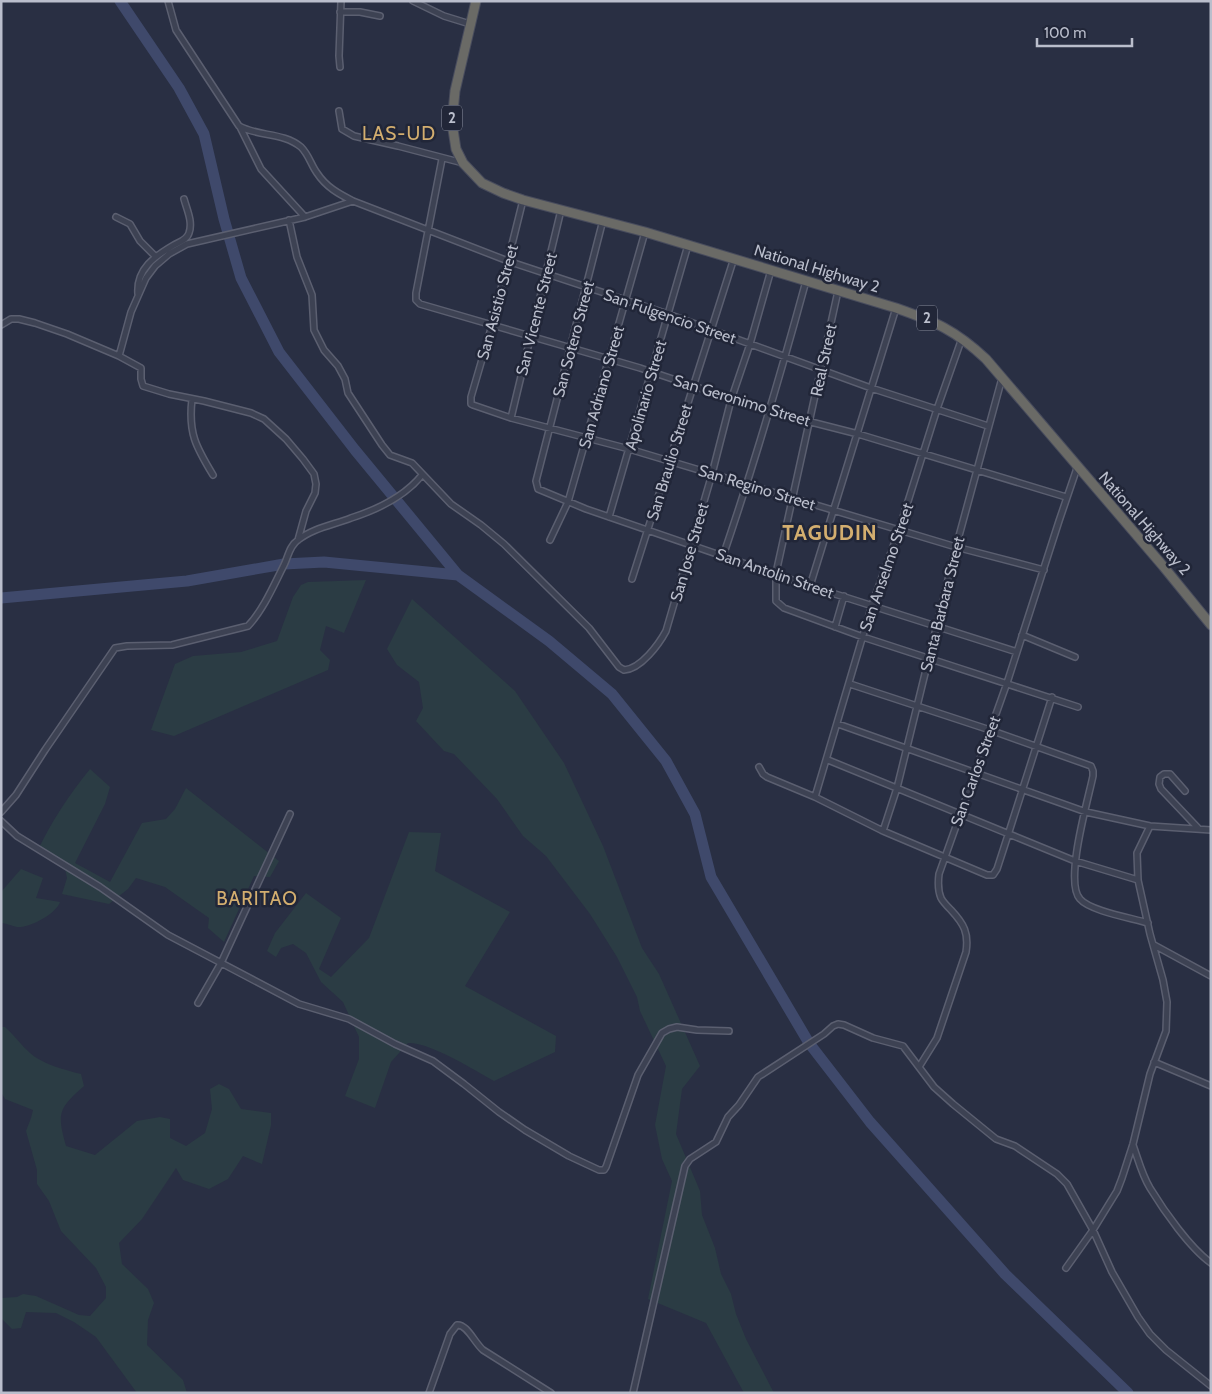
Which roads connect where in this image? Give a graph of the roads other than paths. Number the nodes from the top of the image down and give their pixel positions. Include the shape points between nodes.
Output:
1 (168, 1) edge
2 (341, 1) edge
3 (413, 1) edge
4 (476, 1) edge
5 (340, 12) junction
6 (380, 16) dead end
7 (470, 24) junction
8 (340, 67) dead end
9 (339, 111) dead end
10 (240, 126) junction
11 (442, 159) junction
12 (463, 163) junction
13 (184, 199) dead end
14 (523, 200) junction
15 (353, 202) junction
16 (562, 209) junction
17 (116, 217) dead end
18 (305, 217) junction
19 (604, 220) junction
20 (286, 221) junction
21 (430, 230) junction
22 (645, 232) junction
23 (688, 245) junction
24 (156, 257) junction
25 (734, 258) junction
26 (508, 261) junction
27 (771, 270) junction
28 (546, 273) junction
29 (806, 281) junction
30 (587, 287) junction
31 (838, 291) junction
32 (138, 295) junction
33 (625, 300) junction
34 (896, 308) junction
35 (668, 314) junction
36 (1, 325) edge
37 (492, 325) junction
38 (711, 330) junction
39 (531, 336) junction
40 (962, 338) junction
41 (750, 344) junction
42 (570, 348) junction
43 (119, 356) junction
44 (786, 356) junction
45 (608, 359) junction
46 (820, 370) junction
47 (652, 373) junction
48 (1002, 378) junction
49 (693, 386) junction
50 (871, 388) junction
51 (192, 400) junction
52 (731, 400) junction
53 (471, 404) joint
54 (937, 409) junction
55 (768, 411) junction
56 (510, 418) junction
57 (810, 421) junction
58 (988, 426) junction
59 (550, 427) junction
60 (858, 434) junction
61 (587, 437) junction
62 (629, 449) junction
63 (923, 454) junction
64 (669, 461) junction
65 (1078, 468) junction
66 (977, 470) junction
67 (212, 474) dead end
68 (712, 474) junction
69 (422, 475) junction
70 (747, 485) junction
71 (536, 487) joint
72 (1066, 497) junction
73 (794, 498) junction
74 (568, 502) junction
75 (834, 510) junction
76 (609, 517) junction
77 (648, 530) junction
78 (899, 530) junction
79 (298, 540) junction
80 (550, 540) dead end
81 (691, 545) junction
82 (956, 547) junction
83 (723, 556) junction
84 (1044, 570) junction
85 (776, 573) junction
86 (632, 580) dead end
87 (810, 586) junction
88 (844, 596) junction
89 (872, 605) junction
90 (937, 625) junction
91 (1211, 625) edge
92 (835, 627) junction
93 (1022, 635) junction
94 (863, 637) junction
95 (1017, 652) junction
96 (1075, 657) dead end
97 (929, 658) junction
98 (1007, 683) junction
99 (850, 684) junction
100 (1052, 697) junction
101 (917, 706) junction
102 (1078, 707) dead end
103 (838, 724) junction
104 (990, 730) junction
105 (906, 747) junction
106 (1036, 747) junction
107 (828, 760) junction
108 (759, 767) dead end
109 (976, 772) junction
110 (897, 788) junction
111 (1023, 790) junction
112 (1185, 791) dead end
113 (815, 798) junction
114 (1, 812) edge
115 (1086, 812) junction
116 (290, 814) dead end
117 (959, 814) junction
118 (1, 821) edge
119 (1150, 826) junction
120 (1198, 829) junction
121 (1211, 830) edge
122 (883, 831) junction
123 (1008, 834) junction
124 (944, 857) junction
125 (1075, 861) junction
126 (1138, 880) junction
127 (1148, 923) junction
128 (1154, 945) junction
129 (221, 963) junction
130 (1211, 976) edge
131 (198, 1003) dead end
132 (729, 1031) dead end
133 (1154, 1062) junction
134 (920, 1067) junction
135 (1211, 1086) edge
136 (1133, 1144) junction
137 (1093, 1230) junction
138 (1211, 1263) edge
139 (1066, 1268) dead end
140 (1211, 1386) edge
141 (428, 1393) edge
142 (551, 1393) edge
143 (633, 1393) edge

1 - 10 street via 176,30
2 - 5 street
3 - 7 street
4 - 7 highway, National Highway 2 / 2
5 - 6 street
5 - 8 street
7 - 12 highway, National Highway 2 / 2 via 452,106 453,137
9 - 11 street via 342,129 354,136
10 - 15 street, San Fulgencio Street via 292,141 310,158 327,186
10 - 18 street via 261,170
11 - 12 street
11 - 21 street
12 - 14 highway, National Highway 2 / 2 via 482,183
13 - 24 street via 190,219 189,233
14 - 16 highway, National Highway 2 / 2
14 - 26 street, San Asistio Street
15 - 18 street
15 - 21 street, San Fulgencio Street
16 - 19 highway, National Highway 2 / 2
16 - 28 street, San Vicente Street
17 - 24 street via 130,224 140,241
18 - 20 street
19 - 22 highway, National Highway 2 / 2
19 - 30 street, San Sotero Street
20 - 32 street via 177,249 156,266
20 - 69 street via 312,295 314,330 324,350 338,366 348,393 382,445 390,455 412,463
21 - 26 street, San Fulgencio Street
21 - 37 street, San Geronimo Street via 416,293 418,302
22 - 23 highway, National Highway 2 / 2
22 - 33 street, San Adriano Street
23 - 25 highway, National Highway 2 / 2
23 - 35 street, Apolinario Street
24 - 32 street via 140,277
25 - 27 highway, National Highway 2 / 2
25 - 38 street, San Braulio Street
26 - 28 street, San Fulgencio Street
26 - 37 street, San Asistio Street
27 - 29 highway, National Highway 2 / 2
27 - 41 street, San Jose Street
28 - 30 street, San Fulgencio Street
28 - 39 street, San Vicente Street
29 - 31 highway, National Highway 2 / 2
29 - 44 street
30 - 33 street, San Fulgencio Street
30 - 42 street, San Sotero Street
31 - 34 highway, National Highway 2 / 2
31 - 46 street, Real Street
32 - 43 street
33 - 35 street, San Fulgencio Street
33 - 45 street, San Adriano Street
34 - 40 highway, National Highway 2 / 2 via 934,321
34 - 50 street
35 - 38 street, San Fulgencio Street
35 - 47 street, Apolinario Street
36 - 43 street via 19,318 36,322
37 - 39 street, San Geronimo Street
37 - 53 street, San Asistio Street
38 - 41 street, San Fulgencio Street
38 - 49 street, San Braulio Street
39 - 42 street, San Geronimo Street
39 - 56 street, San Vicente Street
40 - 48 highway, National Highway 2 / 2
40 - 54 street, San Anselmo Street
41 - 44 street, San Fulgencio Street
41 - 52 street, San Jose Street
42 - 45 street, San Geronimo Street
42 - 59 street, San Sotero Street
43 - 51 street via 141,368 143,386
44 - 46 street, San Fulgencio Street
44 - 55 street
45 - 47 street, San Geronimo Street
45 - 61 street, San Adriano Street
46 - 50 street, San Fulgencio Street
46 - 57 street, Real Street
47 - 49 street, San Geronimo Street
47 - 62 street, Apolinario Street
48 - 58 street, Santa Barbara Street
48 - 65 highway, National Highway 2 / 2
49 - 52 street, San Geronimo Street
49 - 64 street, San Braulio Street
50 - 54 street, San Fulgencio Street
50 - 60 street
51 - 67 street via 192,432
51 - 79 street via 233,408 264,419 304,459 314,474 316,484
52 - 55 street, San Geronimo Street
52 - 68 street, San Jose Street
53 - 56 street, San Regino Street
54 - 58 street, San Fulgencio Street
54 - 63 street, San Anselmo Street
55 - 57 street, San Geronimo Street
55 - 70 street
56 - 59 street, San Regino Street
57 - 60 street, San Geronimo Street
57 - 73 street, Real Street
58 - 66 street, Santa Barbara Street
59 - 61 street, San Regino Street
59 - 71 street, San Sotero Street
60 - 63 street, San Geronimo Street
60 - 75 street
61 - 62 street, San Regino Street
61 - 74 street, San Adriano Street
62 - 64 street, San Regino Street
62 - 76 street, Apolinario Street
63 - 66 street, San Geronimo Street
63 - 78 street, San Anselmo Street
64 - 68 street, San Regino Street
64 - 77 street, San Braulio Street
65 - 72 street, San Carlos Street
65 - 91 highway, National Highway 2 / 2
66 - 72 street, San Geronimo Street
66 - 82 street, Santa Barbara Street
68 - 70 street, San Regino Street
68 - 81 street, San Jose Street
69 - 79 street via 412,487 378,506
69 - 81 street, San Jose Street via 451,504 504,544 589,628 622,669 631,669 660,641
70 - 73 street, San Regino Street
70 - 83 street
71 - 74 street, San Antolin Street
72 - 84 street, San Carlos Street
73 - 75 street, San Regino Street
73 - 85 street, Real Street
74 - 76 street, San Antolin Street
74 - 80 street, San Adriano Street
75 - 78 street, San Regino Street
75 - 87 street
76 - 77 street, San Antolin Street
77 - 81 street, San Antolin Street
77 - 86 street, San Braulio Street
78 - 82 street, San Regino Street
78 - 89 street, San Anselmo Street
79 - 114 street via 248,626 172,645 114,648 16,795
81 - 83 street, San Antolin Street
82 - 84 street, San Regino Street
82 - 90 street, Santa Barbara Street
83 - 85 street, San Antolin Street
84 - 93 street, San Carlos Street
85 - 87 street, San Antolin Street
85 - 92 street, Real Street via 775,594 779,605
87 - 88 street, San Antolin Street
88 - 89 street, San Antolin Street
88 - 92 street
89 - 90 street, San Antolin Street
89 - 94 street, San Anselmo Street
90 - 95 street, San Antolin Street
90 - 97 street, Santa Barbara Street
92 - 94 street
93 - 95 street, San Carlos Street
93 - 96 street
94 - 97 street
94 - 99 street, San Anselmo Street
95 - 98 street, San Carlos Street
97 - 98 street
97 - 101 street, Santa Barbara Street
98 - 100 street
98 - 104 street, San Carlos Street
99 - 101 street
99 - 103 street, San Anselmo Street
100 - 102 street
100 - 106 street
101 - 104 street
101 - 105 street, Santa Barbara Street
103 - 105 street
103 - 107 street, San Anselmo Street
104 - 106 street
104 - 109 street, San Carlos Street
105 - 109 street
105 - 110 street, Santa Barbara Street
106 - 111 street
106 - 115 street via 1093,768
107 - 110 street
107 - 113 street, San Anselmo Street
108 - 113 street via 767,777
109 - 111 street
109 - 117 street, San Carlos Street
110 - 117 street
110 - 122 street, Santa Barbara Street
111 - 115 street
111 - 123 street
112 - 120 street via 1170,774 1160,777 1161,788
113 - 122 street
115 - 119 street
115 - 125 street
116 - 129 street
117 - 123 street
117 - 124 street, San Carlos Street
118 - 129 street via 17,836 100,887 168,935
119 - 120 street
119 - 126 street via 1137,853
120 - 121 street
122 - 124 street
123 - 124 street via 993,875
123 - 125 street
124 - 134 street, San Carlos Street via 939,874 939,892 944,903 962,923 968,942 937,1038
125 - 126 street
125 - 127 street via 1074,883 1079,899 1104,911
126 - 127 street
127 - 128 street
128 - 130 street
128 - 133 street via 1167,1009 1166,1031
129 - 131 street
129 - 132 street via 299,1004 349,1019 433,1061 525,1130 598,1170 606,1167 638,1074 662,1033 678,1027
133 - 135 street
133 - 136 street
134 - 137 street via 934,1087 988,1133 1015,1146 1057,1174 1067,1184
134 - 143 street via 903,1046 838,1024 758,1077 728,1117 716,1142 685,1166
136 - 137 street via 1117,1191
136 - 138 street via 1150,1187 1179,1228
137 - 139 street
137 - 140 street via 1112,1272 1150,1334
141 - 142 street via 450,1334 460,1324 466,1327 483,1350

